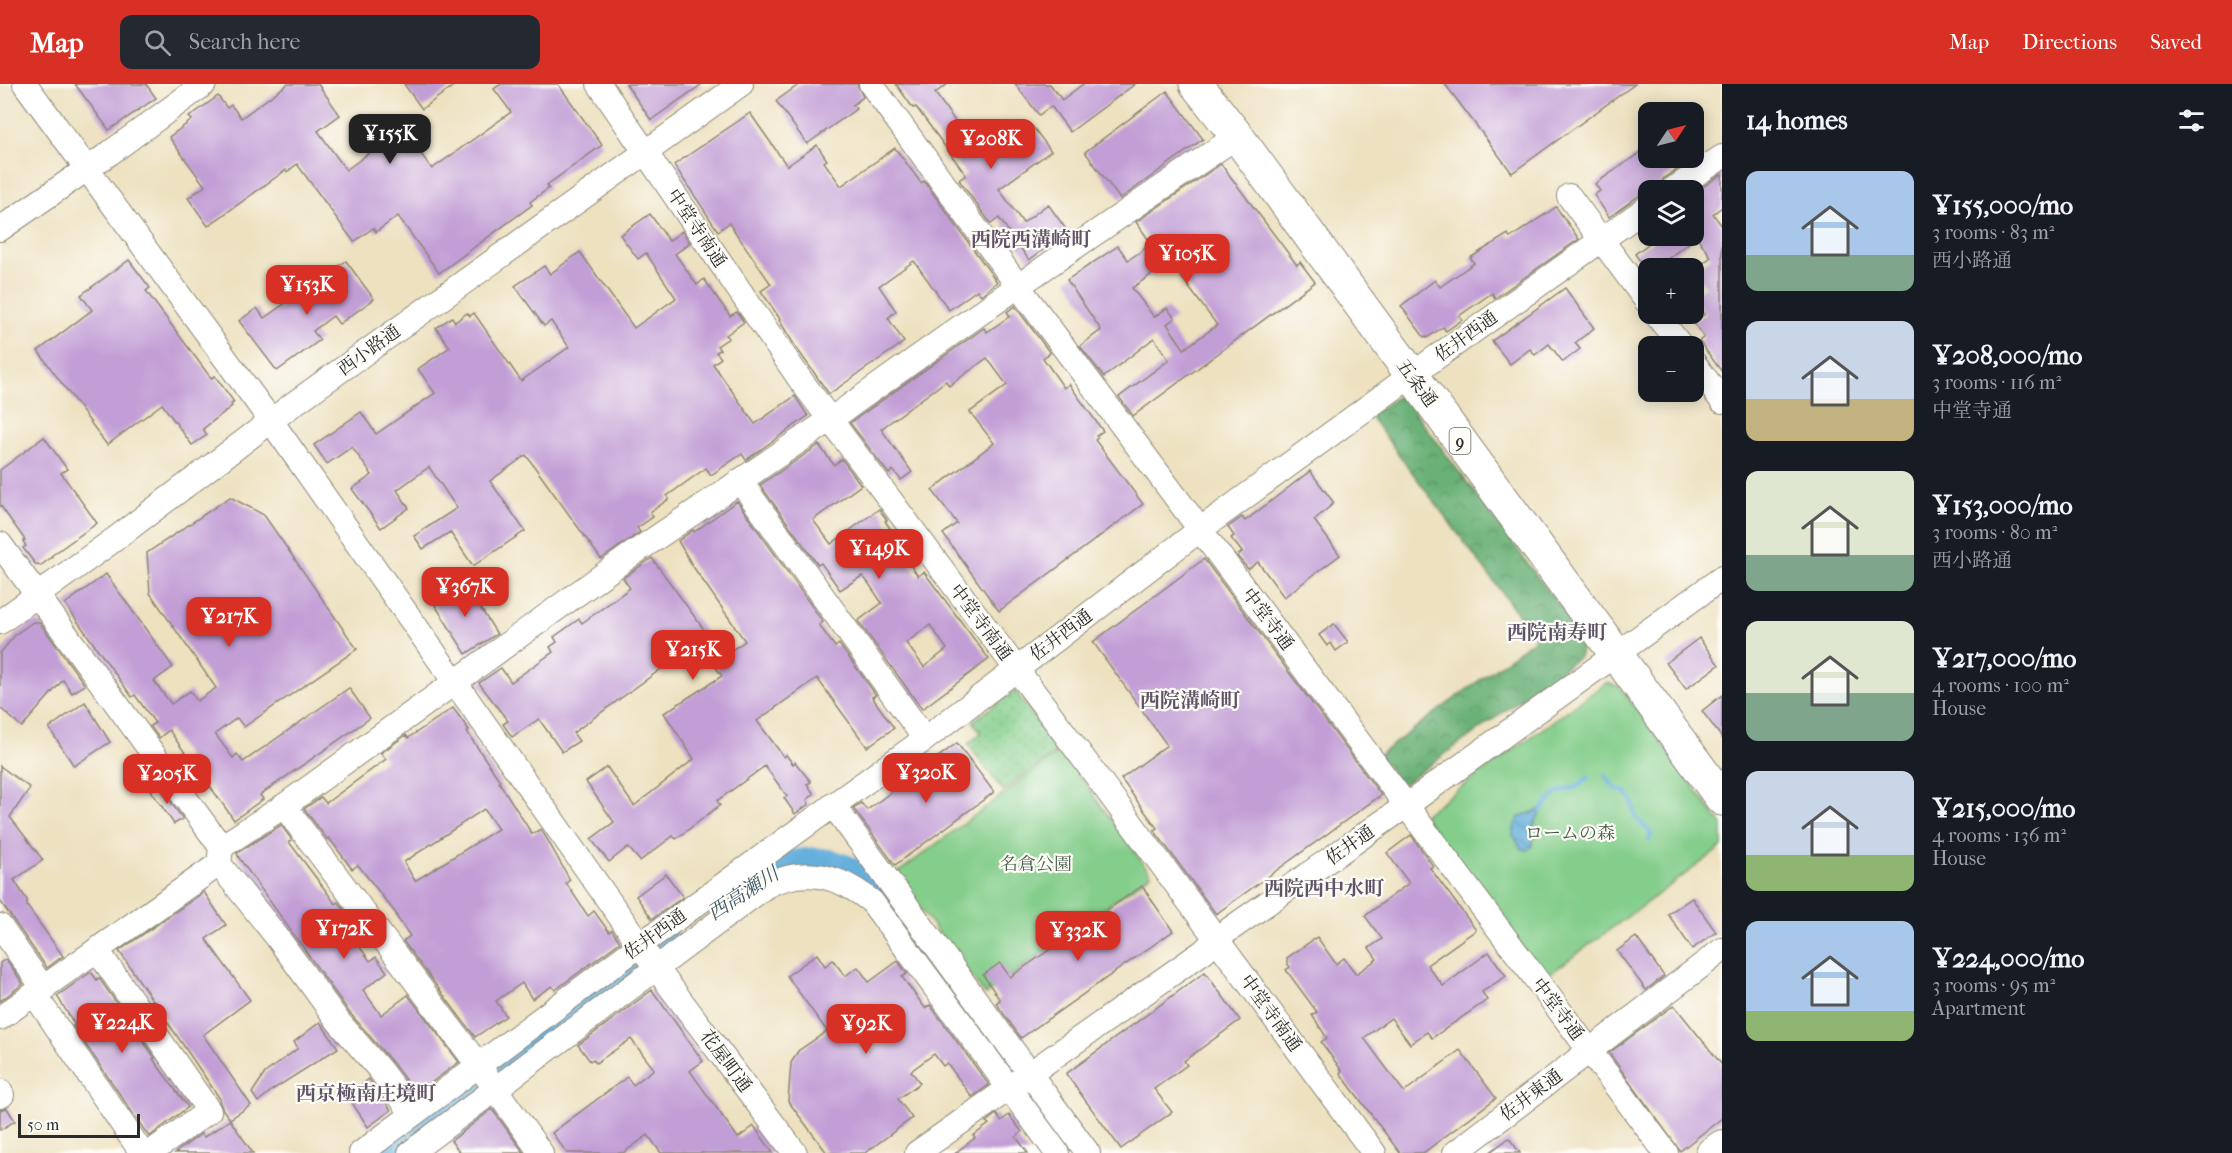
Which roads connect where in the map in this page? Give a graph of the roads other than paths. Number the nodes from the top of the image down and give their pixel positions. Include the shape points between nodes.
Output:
1 (25, 84) edge
2 (204, 84) edge
3 (599, 84) edge
4 (741, 84) edge
5 (871, 84) edge
6 (1196, 84) edge
7 (1224, 84) edge
8 (1237, 136) junction
9 (646, 152) junction
10 (1722, 156) edge
11 (87, 169) junction
12 (1687, 180) edge
13 (1569, 196) dead end
14 (1638, 214) edge
15 (0, 229) edge
16 (1600, 240) junction
17 (1018, 286) junction
18 (1638, 290) edge
19 (1664, 324) edge
20 (1673, 336) edge
21 (1418, 370) junction
22 (1704, 377) edge
23 (1722, 401) edge
24 (271, 420) junction
25 (830, 420) junction
26 (740, 481) junction
27 (1201, 529) junction
28 (0, 544) edge
29 (1722, 578) edge
30 (36, 595) junction
31 (0, 622) edge
32 (1622, 649) junction
33 (1016, 669) junction
34 (455, 682) junction
35 (925, 739) junction
36 (1722, 768) edge
37 (1722, 799) edge
38 (833, 805) junction
39 (1407, 805) junction
40 (284, 806) junction
41 (220, 855) junction
42 (0, 926) edge
43 (1216, 939) junction
44 (1722, 950) edge
45 (97, 951) junction
46 (649, 958) junction
47 (39, 992) junction
48 (0, 1018) edge
49 (1589, 1051) junction
50 (479, 1066) junction
51 (1018, 1081) junction
52 (495, 1089) junction
53 (413, 1114) junction
54 (1722, 1145) edge
55 (142, 1153) edge
56 (150, 1153) edge
57 (361, 1153) edge
58 (410, 1153) edge
59 (541, 1153) edge
60 (795, 1153) edge
61 (917, 1153) edge
62 (1057, 1153) edge
63 (1088, 1153) edge
64 (1374, 1153) edge
65 (1455, 1153) edge
66 (1666, 1153) edge
67 (1711, 1153) edge

1 - 11 street, 花屋町通
2 - 11 street
3 - 9 street, 中堂寺南通
4 - 9 street, 西小路通
5 - 17 street, 中堂寺通
6 - 8 highway, 五条通 / 9
7 - 21 highway, 五条通 / 9 via 1330,228
8 - 17 street
8 - 21 highway, 五条通 / 9
9 - 24 street, 西小路通
9 - 25 street, 中堂寺南通
10 - 12 street
11 - 15 street
11 - 24 street, 花屋町通
13 - 16 street
14 - 16 street, 佐井西通
16 - 18 street
16 - 21 street, 佐井西通
17 - 25 street
17 - 27 street, 中堂寺通
19 - 20 street
21 - 27 street, 佐井西通
21 - 32 highway, 五条通 / 9
22 - 23 street
24 - 30 street, 西小路通
24 - 34 street, 花屋町通
25 - 26 street
25 - 33 street, 中堂寺南通
26 - 34 street
26 - 35 street
27 - 33 street, 佐井西通
27 - 39 street, 中堂寺通
28 - 30 street
29 - 32 street, 佐井通
30 - 31 street, 西小路通
30 - 41 street
32 - 36 highway, 五条通 / 9
32 - 37 highway, 五条通 / 9
32 - 39 street, 佐井通
33 - 35 street, 佐井西通
33 - 43 street, 中堂寺南通
34 - 40 street
34 - 46 street, 花屋町通
35 - 38 street, 佐井西通
38 - 46 street, 佐井西通
38 - 51 street
39 - 43 street, 佐井通
39 - 49 street, 中堂寺通
40 - 41 street
40 - 50 street
41 - 45 street
41 - 53 street via 338,1021
42 - 47 street
43 - 51 street, 佐井通
43 - 64 street, 中堂寺南通
44 - 49 street, 佐井東通
45 - 47 street
45 - 56 street via 209,1111
46 - 50 street, 佐井西通
46 - 51 street via 779,880 809,875 844,883 872,902
46 - 52 street
46 - 60 street, 花屋町通
47 - 48 street
47 - 55 street
49 - 65 street, 佐井東通
49 - 66 street, 中堂寺通
50 - 52 street
50 - 53 street, 佐井西通
51 - 61 street, 佐井通
51 - 62 street
51 - 63 street
52 - 58 street
52 - 59 street
53 - 57 street, 佐井西通
54 - 67 main road

